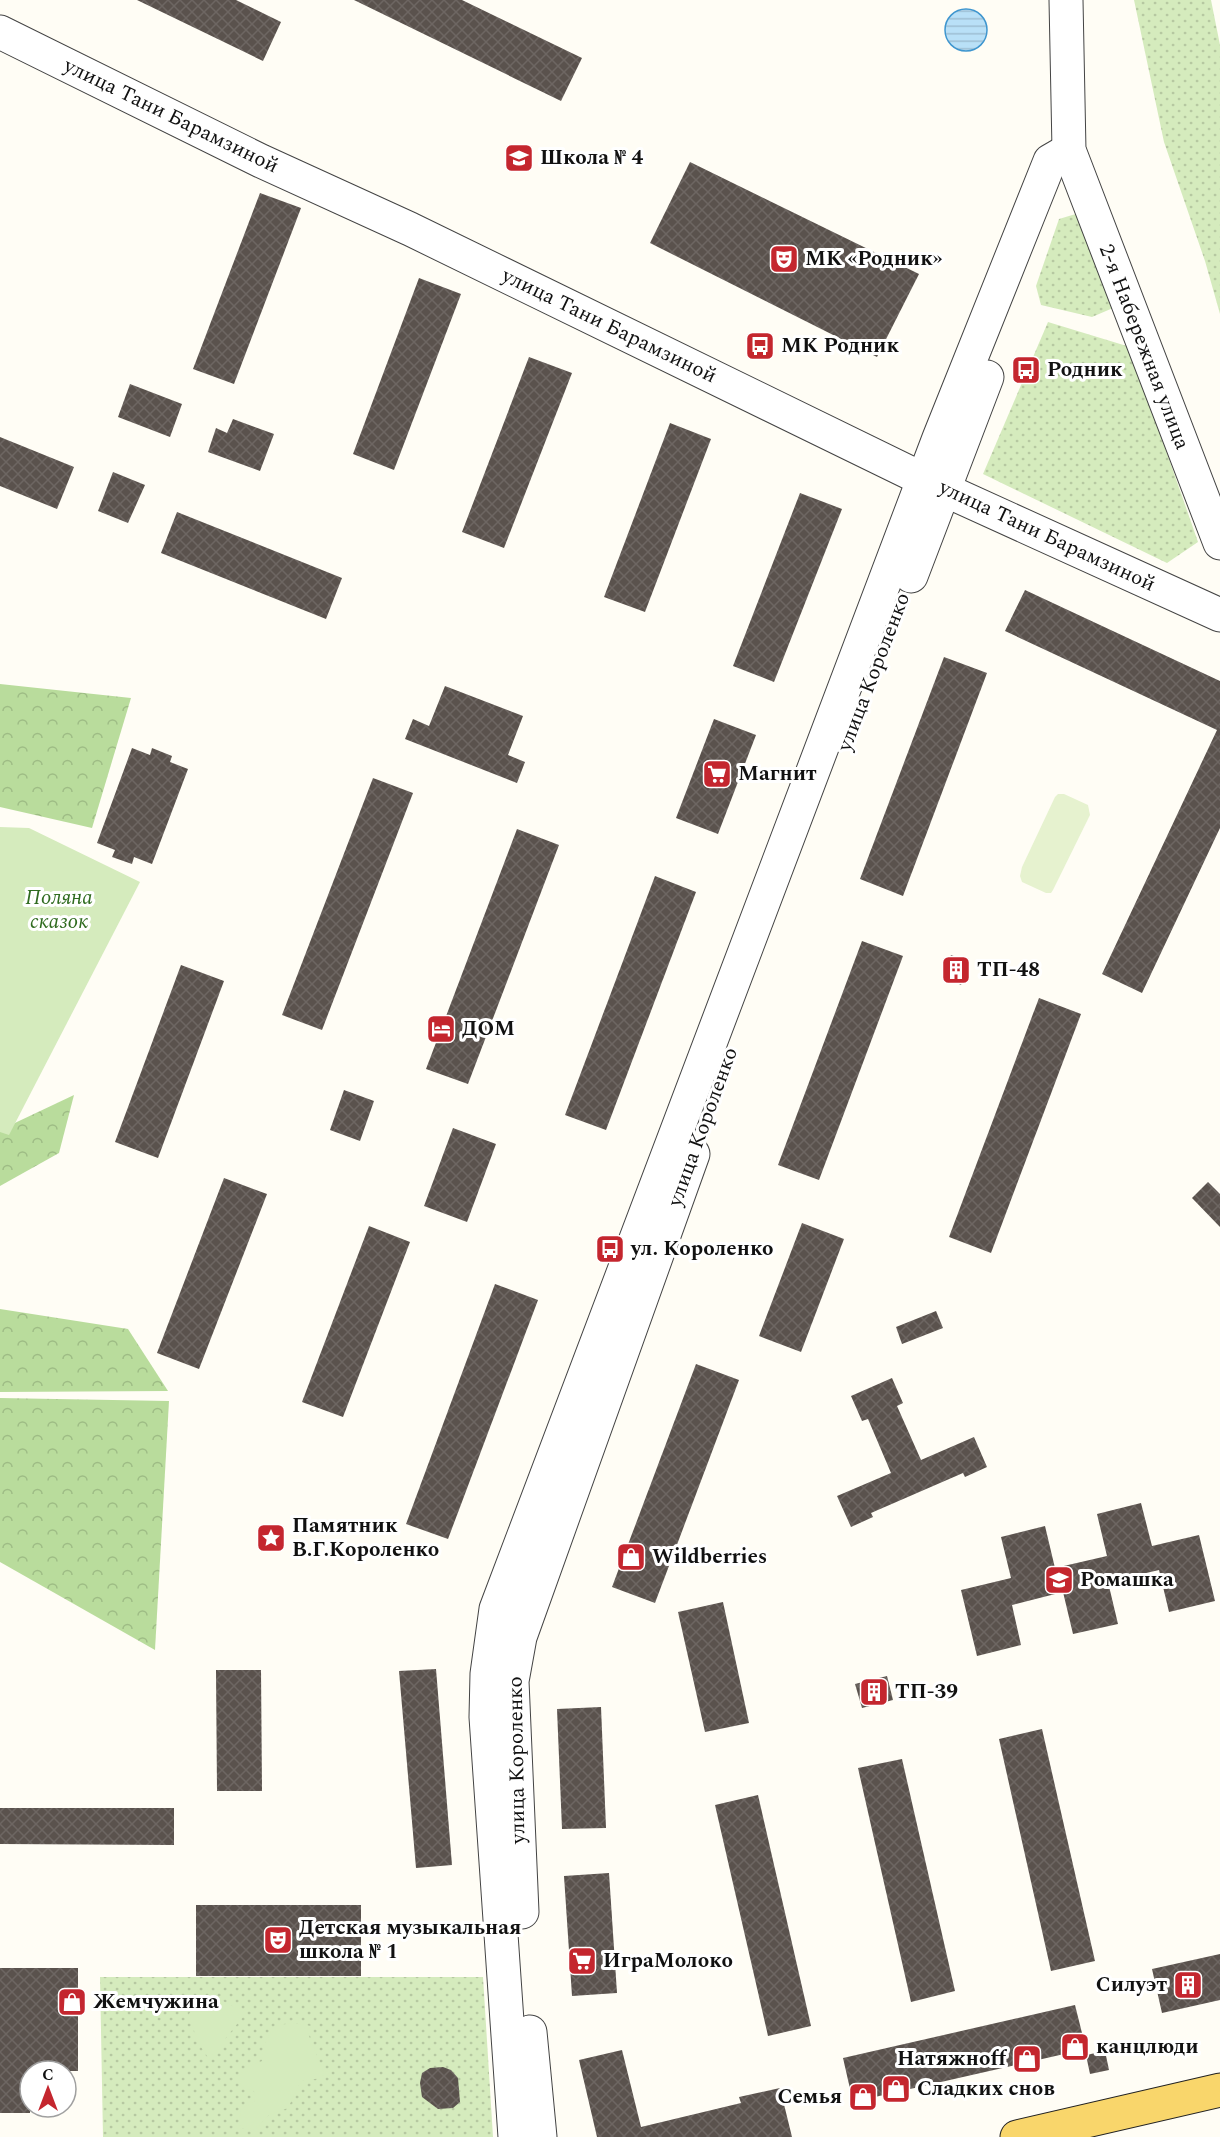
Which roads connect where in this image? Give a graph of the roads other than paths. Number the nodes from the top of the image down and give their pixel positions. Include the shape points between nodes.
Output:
1 (1066, 0) edge
2 (0, 32) edge
3 (1060, 155) junction
4 (934, 485) junction
5 (1220, 543) edge
6 (1220, 615) edge
7 (1220, 2090) edge
8 (516, 2137) edge
9 (540, 2137) edge
10 (1017, 2137) edge

1 - 3 street via 1068,110
2 - 4 street, улица Тани Барамзиной
3 - 4 street, улица Короленко via 1014,307
3 - 4 street, улица Короленко via 939,438
3 - 5 street, 2-я Набережная улица
4 - 6 street, улица Тани Барамзиной
4 - 8 street, улица Короленко via 496,1609 486,1717
4 - 9 street, улица Короленко via 520,1637 512,1681 521,1887
7 - 10 main road

